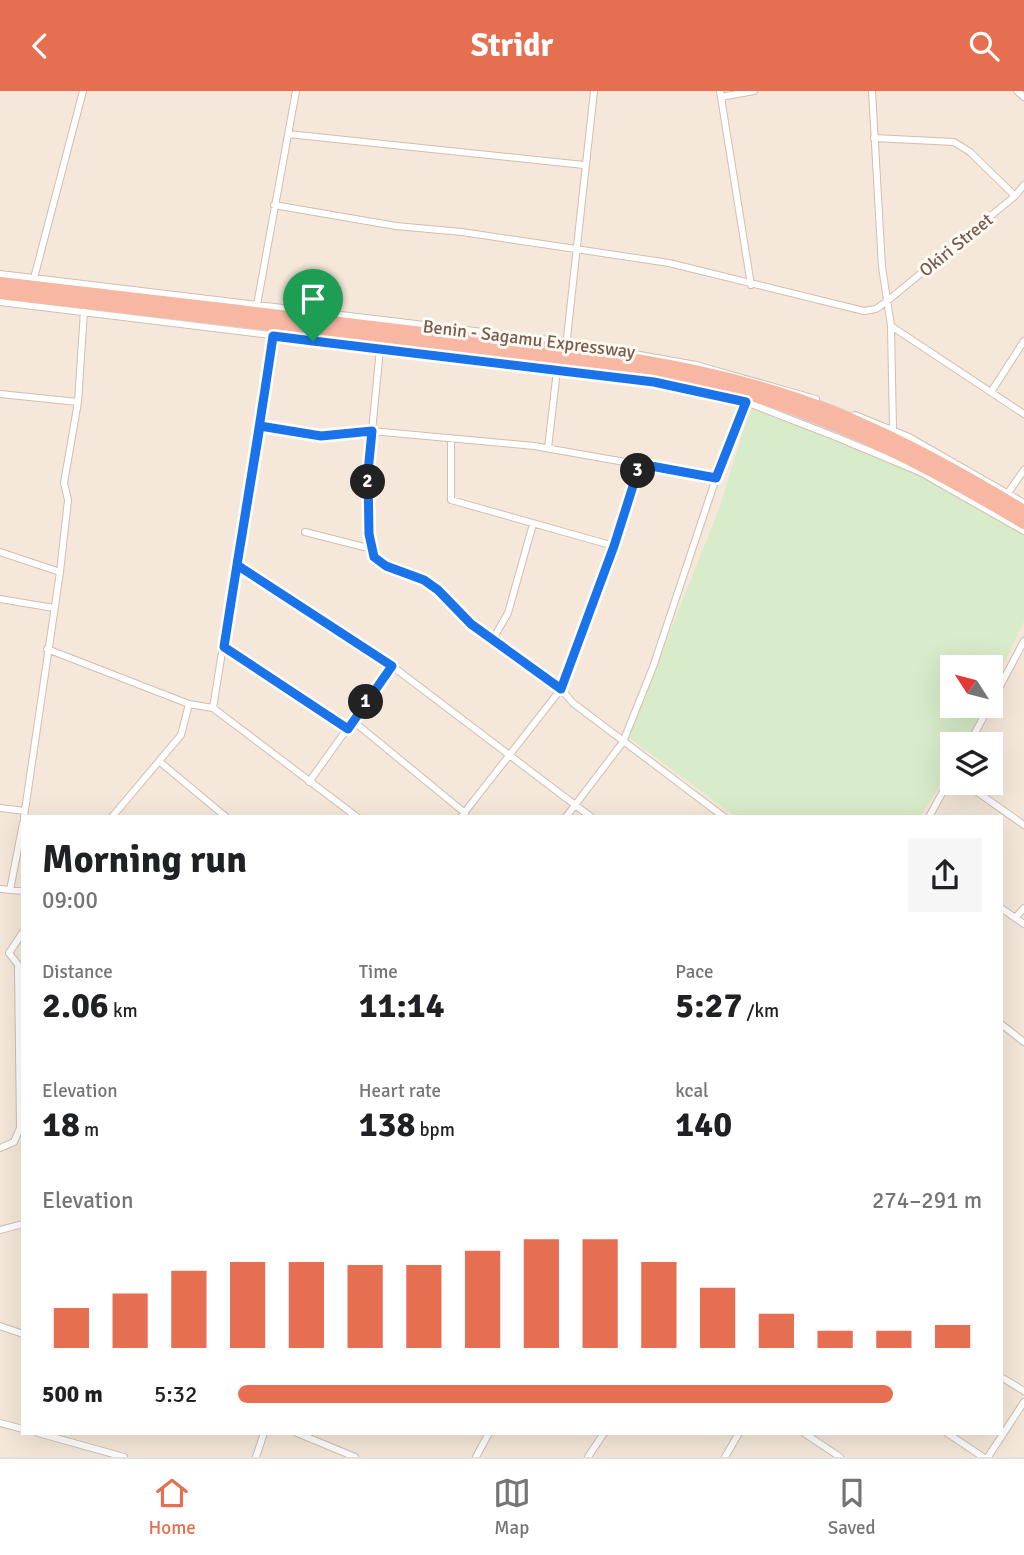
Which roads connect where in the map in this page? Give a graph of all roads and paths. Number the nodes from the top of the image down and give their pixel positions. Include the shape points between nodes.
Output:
1 (83, 91) edge
2 (296, 91) edge
3 (593, 91) edge
4 (754, 91) edge
5 (872, 91) edge
6 (1017, 91) edge
7 (720, 94) edge
8 (1024, 97) edge
9 (288, 134) junction
10 (874, 138) junction
11 (584, 165) junction
12 (1024, 185) edge
13 (1015, 197) junction
14 (274, 205) junction
15 (576, 249) junction
16 (0, 274) edge
17 (34, 278) junction
18 (0, 283) edge
19 (751, 285) junction
20 (0, 293) edge
21 (0, 302) edge
22 (886, 302) junction
23 (257, 305) junction
24 (84, 311) junction
25 (891, 326) junction
26 (273, 336) junction
27 (1024, 341) edge
28 (566, 347) junction
29 (380, 349) junction
30 (642, 367) junction
31 (557, 370) junction
32 (991, 392) junction
33 (0, 394) edge
34 (78, 402) junction
35 (746, 402) junction
36 (1024, 414) edge
37 (260, 426) junction
38 (893, 430) junction
39 (372, 431) junction
40 (451, 438) junction
41 (548, 448) junction
42 (640, 464) junction
43 (1024, 470) edge
44 (716, 478) junction
45 (1007, 493) junction
46 (1024, 503) edge
47 (1024, 511) edge
48 (1024, 523) edge
49 (533, 524) junction
50 (1024, 531) edge
51 (305, 532) dead end
52 (614, 546) junction
53 (372, 549) junction
54 (0, 552) edge
55 (237, 565) junction
56 (60, 572) junction
57 (0, 599) edge
58 (54, 608) junction
59 (493, 639) junction
60 (1024, 641) edge
61 (224, 647) junction
62 (47, 649) junction
63 (392, 666) junction
64 (1003, 681) edge
65 (561, 689) junction
66 (188, 704) junction
67 (213, 708) junction
68 (353, 721) junction
69 (348, 729) junction
70 (623, 742) junction
71 (509, 757) junction
72 (160, 762) junction
73 (309, 782) junction
74 (943, 795) edge
75 (981, 795) edge
76 (575, 805) junction
77 (0, 808) edge
78 (24, 814) edge
79 (114, 815) edge
80 (224, 815) edge
81 (354, 815) edge
82 (463, 815) edge
83 (568, 815) edge
84 (588, 815) edge
85 (721, 815) edge
86 (930, 815) edge
87 (1024, 825) edge
88 (21, 833) edge
89 (0, 889) edge
90 (10, 890) junction
91 (21, 891) edge
92 (1024, 908) edge
93 (1003, 909) edge
94 (1015, 918) junction
95 (1024, 924) edge
96 (21, 935) edge
97 (20, 969) edge
98 (1003, 1026) edge
99 (1024, 1042) edge
100 (0, 1148) edge
101 (21, 1225) edge
102 (0, 1230) edge
103 (0, 1326) edge
104 (21, 1333) edge
105 (1003, 1378) edge
106 (1024, 1391) edge
107 (1024, 1402) edge
108 (1015, 1415) junction
109 (1024, 1421) edge
110 (0, 1423) edge
111 (21, 1428) edge
112 (1003, 1432) edge
113 (45, 1435) edge
114 (263, 1435) edge
115 (302, 1435) edge
116 (488, 1435) edge
117 (603, 1435) edge
118 (739, 1435) edge
119 (807, 1435) edge
120 (950, 1435) edge
121 (1001, 1435) edge
122 (124, 1457) edge
123 (256, 1457) edge
124 (355, 1457) edge
125 (476, 1457) edge
126 (588, 1457) edge
127 (725, 1457) edge
128 (840, 1457) edge
129 (986, 1457) edge

1 - 17 street
2 - 9 street
3 - 11 street
4 - 7 street
5 - 10 street
6 - 8 street
7 - 19 street
9 - 11 street
9 - 14 street
10 - 13 street via 954,142
10 - 22 street
11 - 15 street
12 - 13 street, Okiri Street
13 - 22 street, Okiri Street
14 - 15 street
14 - 23 street
15 - 19 street via 669,263
15 - 28 street
16 - 17 street
17 - 23 street
18 - 28 highway
19 - 22 street via 864,311
20 - 30 highway, Benin - Sagamu Expressway
21 - 24 street
22 - 25 street
23 - 28 street
24 - 26 street
24 - 34 street
25 - 32 street
25 - 38 street
26 - 29 street
26 - 37 street
27 - 32 street
28 - 30 highway
28 - 38 street via 740,375
29 - 31 street
29 - 39 street
30 - 47 highway via 755,387 842,417 915,449
30 - 48 highway, Benin - Sagamu Expressway via 737,391 861,434
31 - 35 street via 654,382
31 - 41 street
32 - 36 street
33 - 34 street
34 - 56 street via 64,483 68,500
35 - 44 street
35 - 50 street via 920,473
37 - 39 street via 321,436
37 - 55 street
38 - 45 street
39 - 40 street
39 - 53 street via 368,472
40 - 41 street
40 - 49 street via 451,500
41 - 42 street
42 - 44 street
42 - 52 street
43 - 45 street
44 - 70 street
45 - 46 street
49 - 52 street
49 - 59 street via 508,613
51 - 53 street
52 - 65 street
53 - 59 street via 374,557 386,566 438,590
54 - 56 street
55 - 61 street
55 - 63 street
56 - 58 street
57 - 58 street
58 - 62 street
59 - 65 street
60 - 64 street
61 - 67 street
61 - 69 street
62 - 66 street
62 - 78 street
63 - 68 street
63 - 71 street
65 - 70 street
65 - 71 street
66 - 67 street
66 - 72 street via 181,735
67 - 73 street
68 - 69 street
68 - 82 street
69 - 73 street
70 - 76 street
70 - 85 street
71 - 76 street
71 - 82 street
72 - 79 street
72 - 80 street
73 - 81 street
74 - 86 street
75 - 87 street
76 - 83 street
76 - 84 street
77 - 78 street
88 - 90 street
89 - 90 street
90 - 91 street
92 - 94 street
93 - 94 street
94 - 95 street
96 - 97 street via 9,953
97 - 100 street via 20,1128 14,1142
98 - 99 street
101 - 102 street
103 - 104 street
105 - 106 street
107 - 108 street
108 - 109 street
108 - 112 street
110 - 111 street
113 - 122 street
114 - 123 street
115 - 124 street
116 - 125 street
117 - 126 street
118 - 127 street
119 - 128 street
120 - 129 street
121 - 129 street

